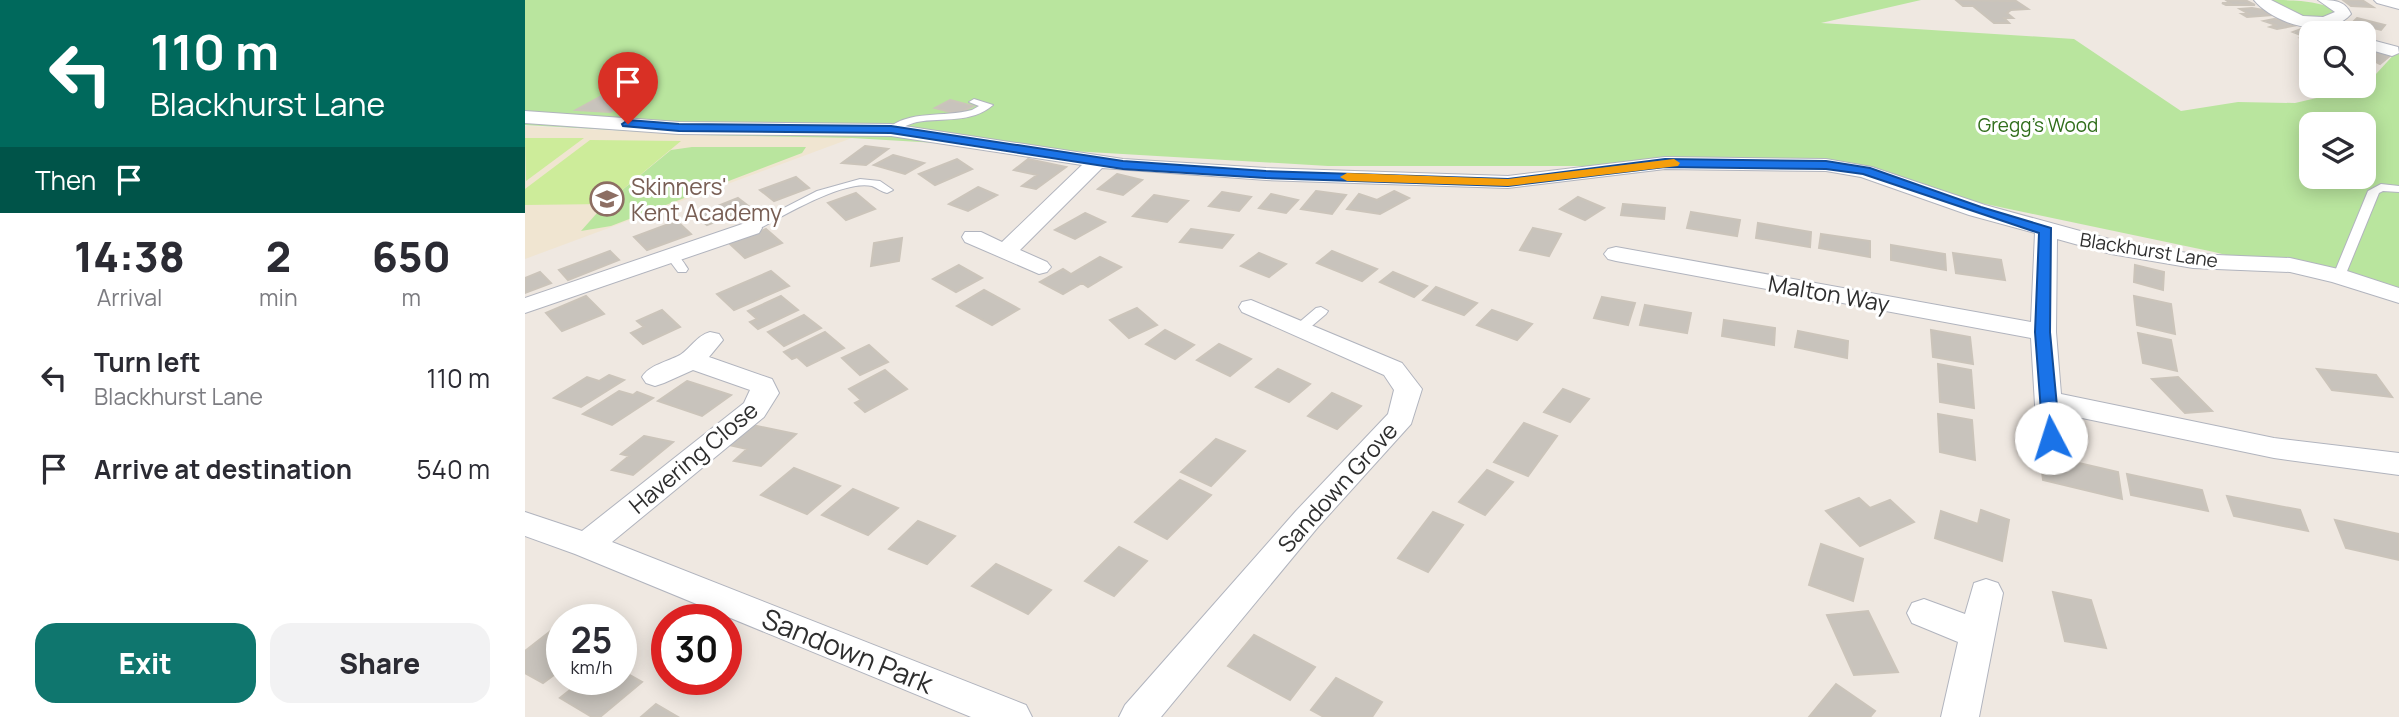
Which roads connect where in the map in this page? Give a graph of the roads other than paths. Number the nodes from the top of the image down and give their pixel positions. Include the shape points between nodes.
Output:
1 (2262, 0) edge
2 (2326, 0) edge
3 (2382, 0) edge
4 (2399, 4) edge
5 (2304, 21) edge
6 (2322, 21) edge
7 (2376, 46) edge
8 (2392, 51) dead end
9 (974, 102) dead end
10 (525, 117) edge
11 (891, 130) junction
12 (1097, 161) junction
13 (2399, 189) edge
14 (887, 191) dead end
15 (751, 228) joint
16 (2046, 231) junction
17 (974, 237) dead end
18 (1005, 252) junction
19 (1039, 267) dead end
20 (1604, 276) dead end
21 (2339, 276) junction
22 (2399, 296) edge
23 (525, 306) edge
24 (1251, 307) dead end
25 (2043, 332) junction
26 (655, 377) dead end
27 (2048, 401) junction
28 (2051, 438) dead end
29 (2399, 464) edge
30 (525, 524) edge
31 (586, 545) junction
32 (1986, 593) dead end
33 (1924, 613) dead end
34 (1977, 634) junction
35 (1013, 717) edge
36 (1138, 717) edge
37 (1959, 717) edge

1 - 5 street via 2271,9
2 - 6 street via 2343,14
3 - 4 street
7 - 8 street
9 - 11 lane via 988,105 964,117 909,120
10 - 11 street, Blackhurst Lane via 679,128
11 - 12 street, Blackhurst Lane
12 - 16 street, Blackhurst Lane via 1266,174 1508,182 1665,163 1826,165 1865,171
12 - 18 street
13 - 21 lane via 2374,191
14 - 15 lane via 882,184 844,184
15 - 23 street via 677,263
16 - 21 street, Blackhurst Lane via 2193,261 2290,265
16 - 25 street
17 - 18 street
18 - 19 street
20 - 25 street, Malton Way via 1618,248
21 - 22 street, Blackhurst Lane
24 - 36 street, Sandown Grove via 1311,320 1393,369 1408,389 1401,417
25 - 27 street
26 - 31 street, Havering Close via 701,350 762,385 764,397 754,410
27 - 28 street
27 - 29 street via 2274,448
30 - 31 street, Sandown Park
31 - 35 street, Sandown Park
32 - 34 street
33 - 34 street
34 - 37 street

